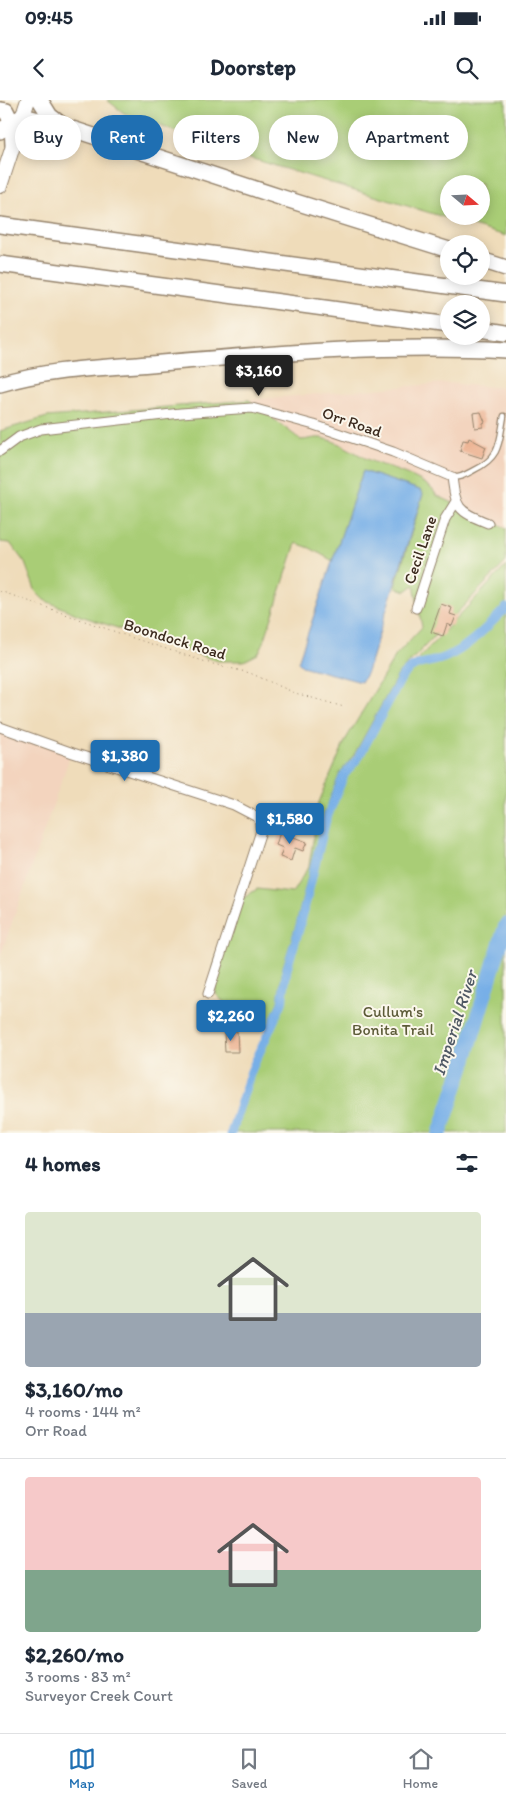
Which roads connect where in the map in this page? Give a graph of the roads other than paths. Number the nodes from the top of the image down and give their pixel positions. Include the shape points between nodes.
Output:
1 (28, 100) edge
2 (40, 100) edge
3 (49, 115) edge
4 (7, 117) edge
5 (81, 132) edge
6 (13, 145) joint
7 (0, 186) edge
8 (7, 226) edge
9 (440, 247) edge
10 (490, 263) edge
11 (1, 264) edge
12 (506, 268) edge
13 (506, 294) edge
14 (440, 324) edge
15 (490, 330) edge
16 (506, 332) edge
17 (506, 350) edge
18 (49, 373) junction
19 (0, 379) edge
20 (0, 384) edge
21 (504, 416) dead end
22 (0, 451) edge
23 (452, 477) junction
24 (455, 503) junction
25 (488, 523) dead end
26 (416, 608) dead end
27 (0, 727) edge
28 (208, 994) dead end

1 - 4 main road
2 - 3 highway
4 - 6 highway
5 - 9 highway
6 - 7 main road
8 - 13 highway
10 - 12 highway
11 - 14 highway
15 - 16 highway
17 - 18 highway via 323,350
18 - 19 highway
18 - 20 highway
21 - 23 lane via 490,462 459,478
22 - 23 street, Orr Road via 18,437 41,430 252,408 340,434
23 - 24 street
24 - 25 street via 464,512
24 - 26 street, Cecil Lane via 445,519
27 - 28 street via 234,805 259,818 261,831

